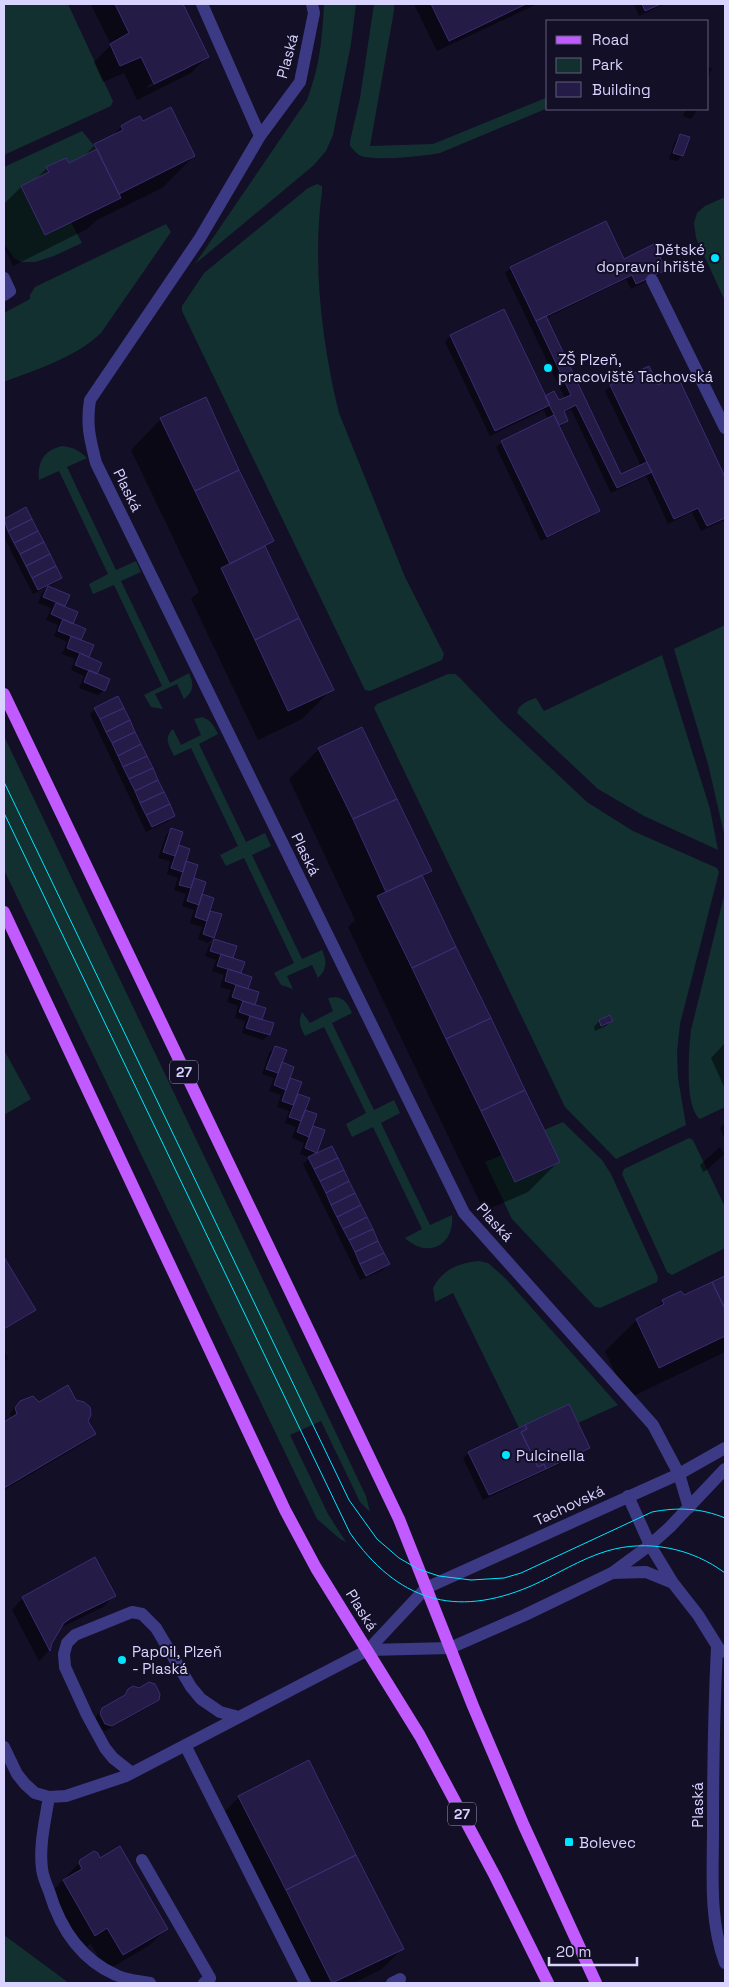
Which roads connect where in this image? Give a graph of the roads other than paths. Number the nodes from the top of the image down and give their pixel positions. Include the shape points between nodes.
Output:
1 (202, 4) edge
2 (312, 4) edge
3 (260, 136) junction
4 (4, 278) edge
5 (652, 280) dead end
6 (4, 295) edge
7 (725, 428) edge
8 (4, 694) edge
9 (4, 912) edge
10 (725, 1448) edge
11 (725, 1468) edge
12 (679, 1474) junction
13 (628, 1496) junction
14 (689, 1508) junction
15 (650, 1545) junction
16 (612, 1573) junction
17 (673, 1583) junction
18 (426, 1588) junction
19 (717, 1647) junction
20 (450, 1648) junction
21 (368, 1650) junction
22 (725, 1658) edge
23 (240, 1716) junction
24 (185, 1745) junction
25 (4, 1747) edge
26 (132, 1773) junction
27 (49, 1797) junction
28 (142, 1860) dead end
29 (725, 1962) edge
30 (150, 1983) edge
31 (204, 1983) edge
32 (305, 1983) edge
33 (548, 1983) edge
34 (596, 1983) edge

1 - 3 street
2 - 3 street, Plaská via 314,13 300,82
3 - 12 street, Plaská via 200,238 90,400 88,432 96,463 464,1213 653,1425
4 - 6 street via 10,291
5 - 7 street
8 - 18 main road, 27 via 375,1468
9 - 21 main road, Plaská / 27 via 286,1510 316,1568
10 - 12 street, Tachovská
11 - 14 street
12 - 13 street, Tachovská
12 - 14 street, Plaská
13 - 15 street
13 - 18 street, Tachovská
14 - 15 street, Plaská
15 - 16 street, Plaská
15 - 17 street, Plaská
16 - 17 street, Plaská via 646,1572
16 - 20 street, Plaská
17 - 19 street, Plaská
18 - 20 main road, 27
18 - 21 street, Plaská
19 - 22 street, Plaská
19 - 29 street, Plaská via 713,1722 713,1908 718,1945
20 - 21 street, Plaská
20 - 34 main road, 27 via 524,1826
21 - 23 street, Plaská
21 - 33 main road, Plaská / 27 via 420,1736
23 - 24 street, Plaská
23 - 26 street via 220,1712 201,1699 156,1628 142,1614 132,1612 75,1635 67,1643 65,1667 105,1748
24 - 26 street, Plaská
24 - 32 street
25 - 27 street via 24,1784 35,1793
26 - 27 street, Plaská via 73,1794
27 - 30 street via 42,1840 42,1870 63,1927 76,1946 94,1963 117,1976
28 - 31 street via 210,1978

